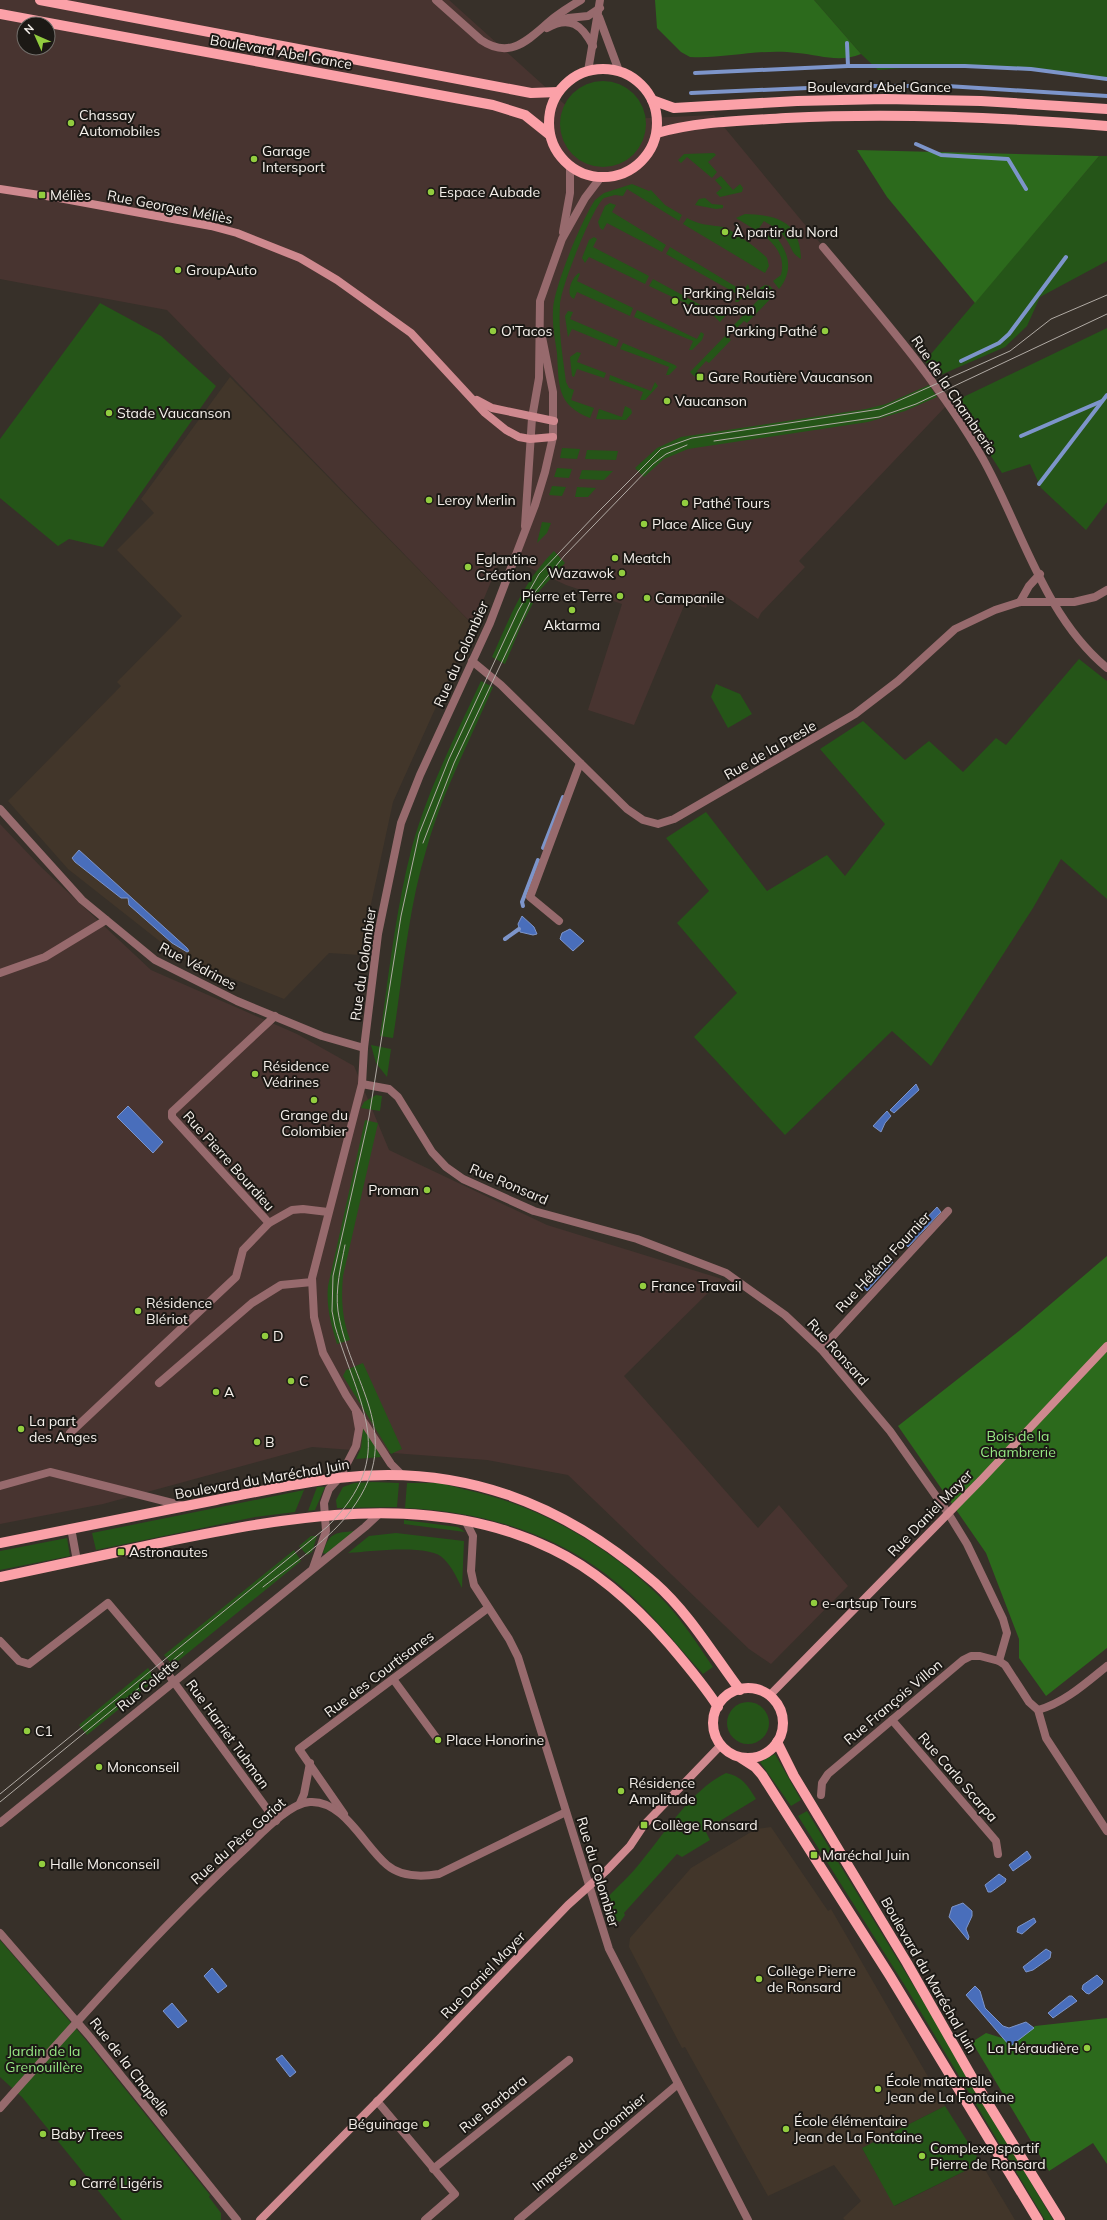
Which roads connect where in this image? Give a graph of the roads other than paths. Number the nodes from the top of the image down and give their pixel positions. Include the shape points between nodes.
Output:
1 (40, 0) edge
2 (436, 0) edge
3 (581, 0) edge
4 (600, 8) edge
5 (0, 14) edge
6 (556, 23) junction
7 (537, 34) junction
8 (593, 46) junction
9 (588, 71) junction
10 (619, 71) junction
11 (558, 92) junction
12 (652, 100) junction
13 (1107, 109) edge
14 (1107, 126) edge
15 (657, 133) junction
16 (550, 135) junction
17 (570, 167) junction
18 (601, 177) junction
19 (0, 189) edge
20 (562, 238) junction
21 (823, 247) dead end
22 (541, 332) junction
23 (473, 398) junction
24 (532, 418) junction
25 (554, 421) junction
26 (553, 437) junction
27 (530, 439) junction
28 (525, 532) junction
29 (1040, 574) junction
30 (1107, 590) edge
31 (1020, 602) junction
32 (1054, 602) junction
33 (472, 661) junction
34 (1107, 668) edge
35 (580, 763) junction
36 (0, 809) edge
37 (106, 920) junction
38 (559, 921) dead end
39 (0, 973) edge
40 (274, 1016) junction
41 (364, 1048) junction
42 (362, 1084) junction
43 (328, 1212) junction
44 (948, 1212) dead end
45 (268, 1223) junction
46 (312, 1282) junction
47 (1107, 1346) edge
48 (821, 1349) junction
49 (159, 1383) dead end
50 (355, 1409) junction
51 (70, 1432) dead end
52 (401, 1474) junction
53 (340, 1478) junction
54 (0, 1486) edge
55 (185, 1506) junction
56 (380, 1513) junction
57 (948, 1513) junction
58 (326, 1516) junction
59 (465, 1520) junction
60 (70, 1528) junction
61 (0, 1543) edge
62 (77, 1561) junction
63 (313, 1568) junction
64 (0, 1577) edge
65 (488, 1608) junction
66 (0, 1641) edge
67 (999, 1661) junction
68 (1107, 1666) edge
69 (393, 1679) junction
70 (173, 1681) junction
71 (740, 1690) junction
72 (769, 1696) junction
73 (718, 1707) junction
74 (1038, 1710) junction
75 (892, 1720) junction
76 (438, 1740) dead end
77 (778, 1742) junction
78 (721, 1745) junction
79 (741, 1758) junction
80 (310, 1763) junction
81 (821, 1795) dead end
82 (300, 1803) junction
83 (566, 1812) junction
84 (348, 1820) junction
85 (276, 1821) junction
86 (0, 1823) edge
87 (1107, 1831) edge
88 (998, 1854) dead end
89 (589, 1886) junction
90 (0, 1933) edge
91 (77, 2021) junction
92 (569, 2060) dead end
93 (678, 2084) junction
94 (376, 2101) junction
95 (0, 2108) edge
96 (433, 2169) junction
97 (237, 2220) edge
98 (260, 2220) edge
99 (426, 2220) edge
100 (518, 2220) edge
101 (748, 2220) edge
102 (1038, 2220) edge
103 (1060, 2220) edge

1 - 11 main road, Boulevard Abel Gance via 531,93
2 - 7 street via 481,40 494,47 523,44
3 - 7 street via 555,17
4 - 6 street via 588,16 568,18
4 - 8 street
4 - 10 street
5 - 16 main road, Boulevard Abel Gance via 493,105 525,115
6 - 7 street
6 - 8 street via 575,24 584,31
8 - 9 street
9 - 10 main road
9 - 11 main road via 572,79
10 - 12 main road via 639,82
11 - 16 main road via 550,112
12 - 13 main road, Boulevard Abel Gance via 674,108 810,100 885,99 981,101
12 - 15 main road via 657,116
14 - 15 main road, Boulevard Abel Gance via 885,115 700,124
15 - 18 main road via 650,152 636,167 613,177
16 - 17 main road via 557,152
17 - 18 main road via 587,176
17 - 20 street, Rue du Colombier via 570,193
18 - 20 street, Rue du Colombier via 585,198
19 - 23 main road, Rue Georges Méliès via 211,226 237,233 300,258 357,294 411,333
20 - 22 street, Rue du Colombier via 540,301
21 - 29 street, Rue de la Chambrerie via 922,365 982,458 1006,501
22 - 24 street, Rue du Colombier via 539,378
22 - 25 street, Rue du Colombier via 553,392
23 - 24 main road, Rue Georges Méliès via 492,408
23 - 27 main road, Rue Georges Méliès via 485,413 506,430
24 - 25 main road, Rue Georges Méliès
24 - 27 street, Rue du Colombier
25 - 26 street, Rue du Colombier
26 - 27 main road, Rue Georges Méliès
26 - 28 street, Rue du Colombier
27 - 28 street, Rue du Colombier
28 - 33 street, Rue du Colombier via 490,623
29 - 31 street
29 - 32 street, Rue de la Chambrerie
30 - 32 street, Rue de la Presle via 1082,601
31 - 32 street, Rue de la Presle
31 - 35 street, Rue de la Presle via 995,610 954,629 898,681 855,714 674,819 658,824 643,820 627,809
32 - 34 street, Rue de la Chambrerie via 1072,632
33 - 35 street, Rue de la Presle via 501,685
33 - 41 street, Rue du Colombier via 401,823 378,934
35 - 38 street via 530,897
36 - 37 street, Rue Védrines via 63,881
37 - 39 street via 45,957
37 - 40 street, Rue Védrines via 155,960 237,1001
40 - 41 street, Rue Védrines via 322,1036
40 - 45 street, Rue Pierre Bourdieu via 172,1112 172,1117
41 - 42 street, Rue du Colombier
42 - 43 street, Rue du Colombier
42 - 48 street, Rue Ronsard via 389,1089 398,1097 432,1152 446,1167 463,1179 534,1211 637,1239 726,1272 786,1315
43 - 45 street, Rue Pierre Bourdieu via 292,1210
43 - 46 street, Rue du Colombier
44 - 48 street, Rue Héléna Fournier
45 - 51 street, Rue Pierre Bourdieu via 243,1250 236,1277
46 - 49 street via 281,1285 252,1303
46 - 50 street, Rue du Colombier via 314,1317 323,1353
47 - 57 main road, Rue Daniel Mayer
48 - 57 street, Rue Ronsard via 890,1431
50 - 52 street, Rue du Colombier via 391,1464
50 - 53 street, Rue du Colombier via 359,1428 356,1446
52 - 53 main road, Boulevard du Maréchal Juin
52 - 71 main road, Boulevard du Maréchal Juin via 457,1481 494,1490 546,1508 597,1537 666,1594 691,1622
53 - 55 main road, Boulevard du Maréchal Juin
53 - 58 street, Rue du Colombier via 329,1489 324,1503
54 - 55 street via 50,1472
55 - 60 main road, Boulevard du Maréchal Juin
56 - 58 main road
56 - 59 main road
56 - 63 street, Rue Colette
57 - 67 street, Rue Ronsard via 967,1544 1003,1620 1006,1633
57 - 72 main road, Rue Daniel Mayer
58 - 62 main road via 250,1525
58 - 63 street via 326,1531
59 - 65 street, Rue du Colombier via 473,1536 470,1571 474,1585
59 - 73 main road via 509,1532 551,1548 601,1579 653,1626
60 - 61 main road, Boulevard du Maréchal Juin
60 - 62 street
62 - 64 main road
63 - 70 street, Rue Colette
65 - 69 street, Rue des Courtisanes
65 - 83 street, Rue du Colombier via 518,1657
66 - 70 street, Rue Harriet Tubman via 19,1661 29,1664 108,1603
67 - 74 street via 1005,1664 1029,1702
67 - 75 street, Rue François Villon via 970,1656
68 - 74 street via 1073,1692
69 - 76 street
69 - 80 street, Rue des Courtisanes via 299,1749
70 - 85 street, Rue Harriet Tubman
70 - 86 street, Rue Colette
71 - 72 main road via 750,1689
71 - 73 main road via 731,1694
72 - 77 main road via 777,1703 783,1723
73 - 78 main road via 714,1727
74 - 87 street via 1046,1738
75 - 81 street, Rue François Villon via 828,1774 822,1783
75 - 88 street, Rue Carlo Scarpa via 996,1841
77 - 79 main road via 761,1756
77 - 103 main road, Boulevard du Maréchal Juin via 794,1776 908,1964 973,2079
78 - 79 main road
78 - 89 main road, Rue Daniel Mayer via 644,1825 617,1860
79 - 102 main road via 762,1774 810,1848
80 - 82 street
80 - 84 street, Rue des Courtisanes
82 - 84 street, Rue du Père Goriot via 319,1802 331,1807
82 - 85 street, Rue du Père Goriot
83 - 84 street, Rue du Père Goriot via 439,1874 422,1876 404,1874 387,1865
83 - 89 street, Rue du Colombier
85 - 91 street, Rue du Père Goriot via 205,1886
89 - 93 street, Rue du Colombier via 608,1949
89 - 94 main road, Rue Daniel Mayer
90 - 91 street, Rue de la Chapelle
91 - 95 street, Rue du Père Goriot
91 - 97 street, Rue de la Chapelle
92 - 96 street, Rue Barbara
93 - 100 street, Impasse du Colombier
93 - 101 street, Rue du Colombier
94 - 96 street
94 - 98 main road, Rue Daniel Mayer
96 - 99 street via 455,2194

